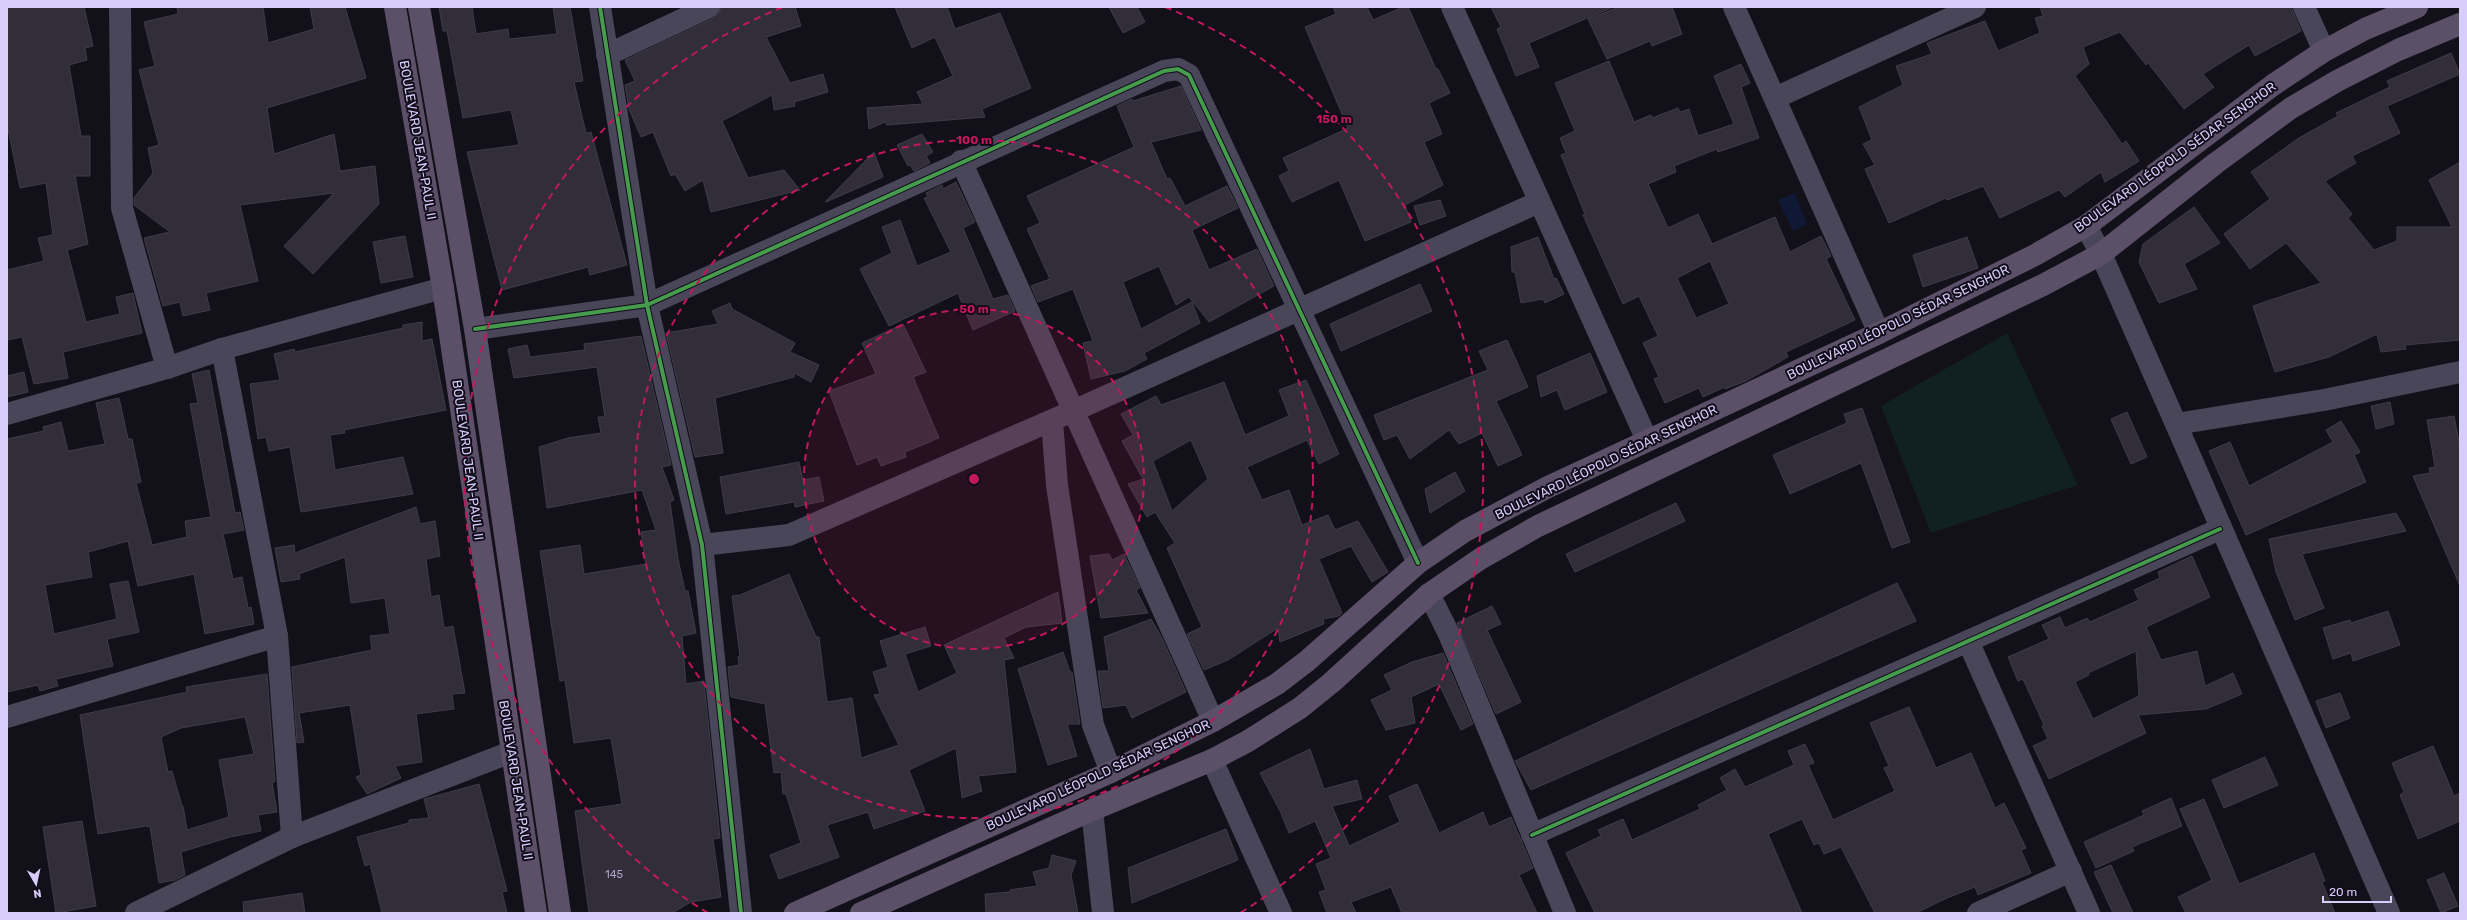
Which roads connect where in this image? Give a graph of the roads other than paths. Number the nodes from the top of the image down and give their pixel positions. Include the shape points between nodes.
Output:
1 (120, 7) edge
2 (395, 7) edge
3 (419, 7) edge
4 (600, 7) edge
5 (709, 7) edge
6 (1452, 7) edge
7 (1734, 7) edge
8 (1975, 7) edge
9 (2304, 7) edge
10 (2417, 7) edge
11 (2460, 24) edge
12 (2324, 51) junction
13 (607, 55) junction
14 (1774, 98) junction
15 (961, 161) junction
16 (1539, 202) junction
17 (2086, 226) junction
18 (2100, 254) junction
19 (443, 288) junction
20 (647, 305) junction
21 (1298, 311) junction
22 (474, 328) junction
23 (1879, 333) junction
24 (222, 349) junction
25 (167, 368) junction
26 (2460, 372) edge
27 (1073, 411) junction
28 (7, 414) edge
29 (1052, 420) junction
30 (2176, 424) junction
31 (1647, 440) junction
32 (2220, 529) junction
33 (702, 545) junction
34 (1418, 563) junction
35 (1428, 594) junction
36 (277, 636) junction
37 (1968, 641) junction
38 (7, 718) edge
39 (1214, 721) junction
40 (511, 752) junction
41 (1212, 760) junction
42 (1111, 772) junction
43 (1092, 810) junction
44 (1532, 835) junction
45 (292, 837) junction
46 (2071, 871) junction
47 (137, 913) edge
48 (536, 913) edge
49 (560, 913) edge
50 (741, 913) edge
51 (795, 913) edge
52 (861, 913) edge
53 (1103, 913) edge
54 (1281, 913) edge
55 (1565, 913) edge
56 (1978, 913) edge
57 (2089, 913) edge
58 (2388, 913) edge

1 - 25 street via 122,208
2 - 19 main road, BOULEVARD JEAN-PAUL II
3 - 22 main road, BOULEVARD JEAN-PAUL II
4 - 13 street
5 - 13 street
6 - 16 street
7 - 14 street
8 - 14 street
9 - 12 street
10 - 12 main road, BOULEVARD LÉOPOLD SÉDAR SENGHOR via 2365,29
11 - 18 main road via 2398,50 2291,108
12 - 17 main road, BOULEVARD LÉOPOLD SÉDAR SENGHOR via 2272,85
13 - 20 street
14 - 23 street
15 - 20 street
15 - 21 street via 1164,70 1178,69 1189,75
15 - 27 street
16 - 21 street
16 - 31 street
17 - 18 street
17 - 23 main road, BOULEVARD LÉOPOLD SÉDAR SENGHOR via 1971,289
18 - 30 street
18 - 35 main road via 2044,285 1538,526 1480,559
19 - 24 street
19 - 40 main road, BOULEVARD JEAN-PAUL II
20 - 22 street
20 - 33 street
21 - 27 street
21 - 34 street
22 - 49 main road, BOULEVARD JEAN-PAUL II
23 - 31 main road, BOULEVARD LÉOPOLD SÉDAR SENGHOR
24 - 25 street
24 - 36 street
25 - 28 street
26 - 30 street via 2324,400
27 - 29 street
27 - 39 street
29 - 33 street via 789,535
29 - 42 street via 1057,485 1093,725
30 - 32 street
31 - 34 main road, BOULEVARD LÉOPOLD SÉDAR SENGHOR via 1548,487 1465,531
32 - 37 street
32 - 58 street
33 - 50 street
34 - 39 main road, BOULEVARD LÉOPOLD SÉDAR SENGHOR via 1307,661 1277,684
35 - 41 main road via 1300,708
35 - 44 street via 1449,634
36 - 38 street
36 - 45 street
37 - 44 street
37 - 46 street
39 - 42 main road, BOULEVARD LÉOPOLD SÉDAR SENGHOR
40 - 45 street
40 - 48 main road, BOULEVARD JEAN-PAUL II
41 - 43 main road
41 - 54 street
42 - 51 main road, BOULEVARD LÉOPOLD SÉDAR SENGHOR
43 - 52 main road
43 - 53 street
44 - 55 street
45 - 47 street
46 - 56 street
46 - 57 street

